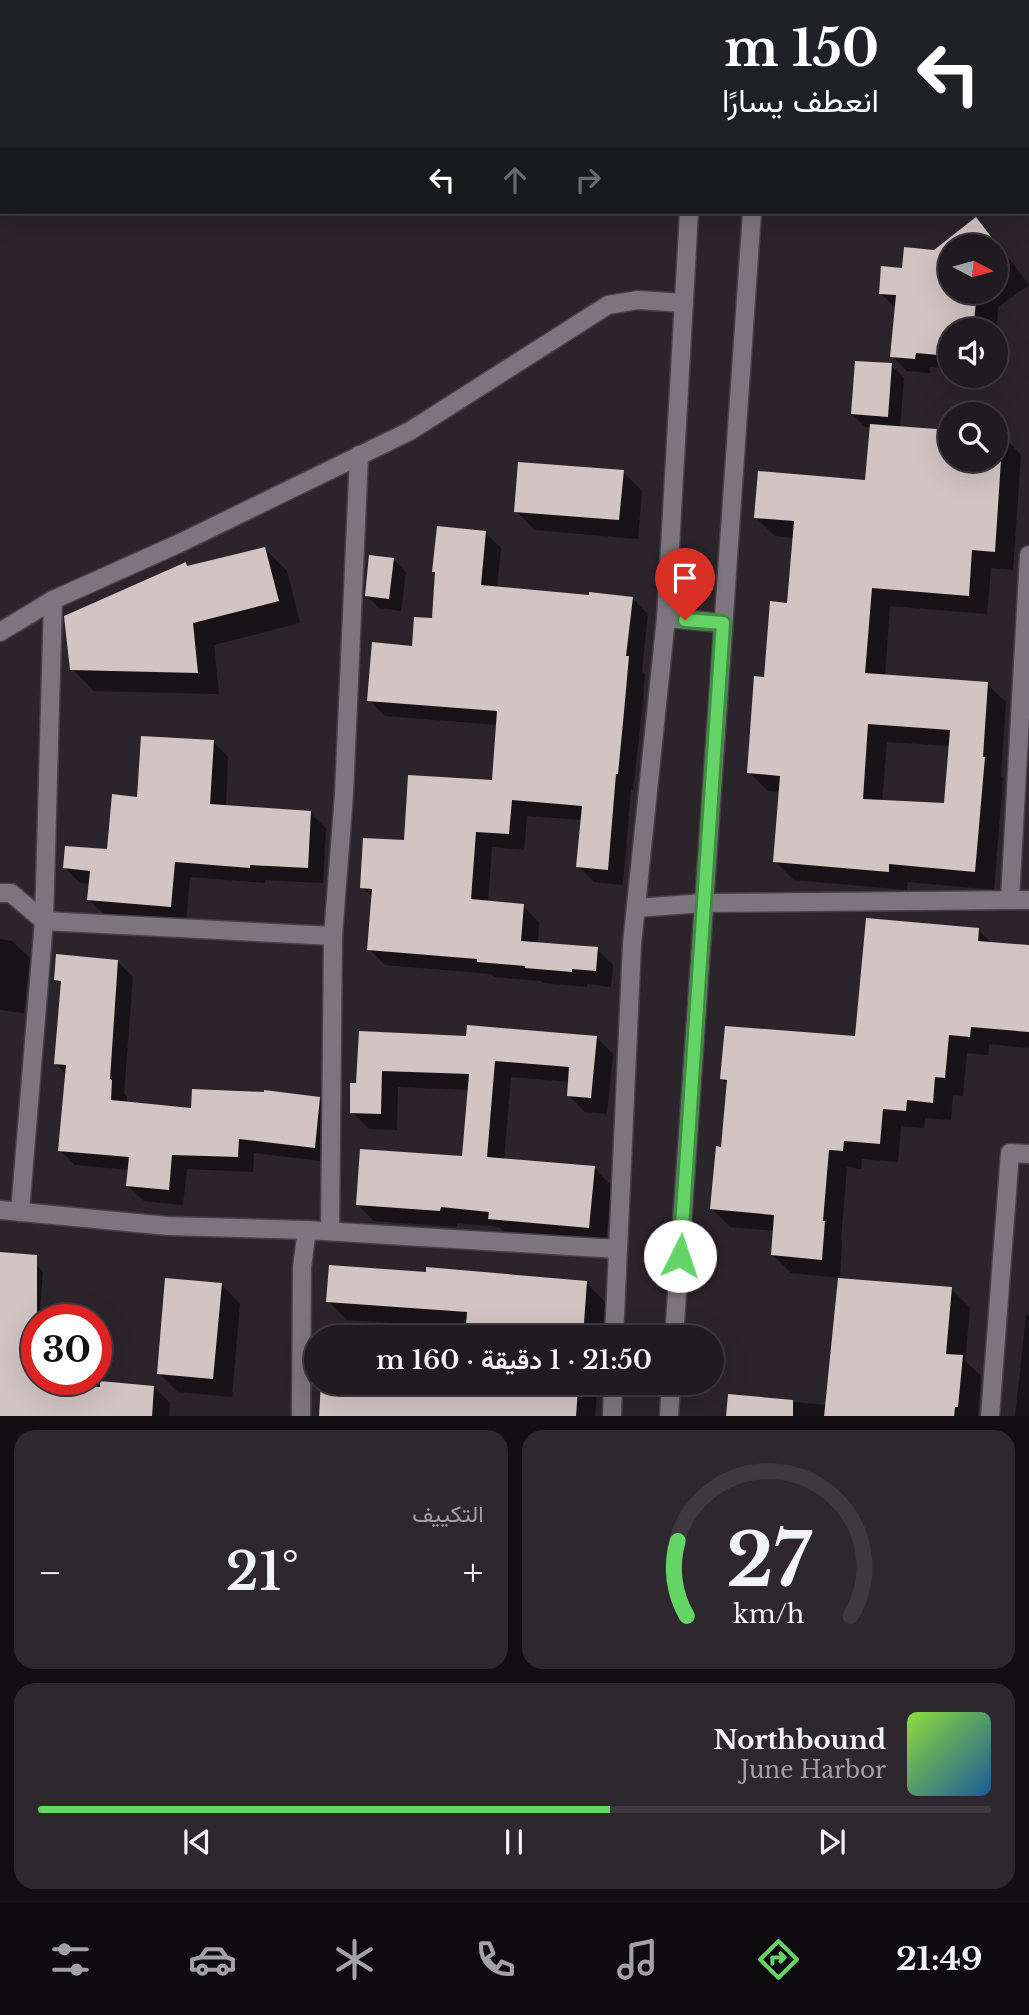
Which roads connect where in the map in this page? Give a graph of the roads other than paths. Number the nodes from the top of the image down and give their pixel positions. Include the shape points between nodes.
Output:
1 (689, 214) edge
2 (752, 214) edge
3 (684, 303) junction
4 (359, 456) junction
5 (1029, 555) edge
6 (53, 600) junction
7 (1027, 613) edge
8 (666, 618) junction
9 (723, 623) junction
10 (0, 632) edge
11 (0, 893) edge
12 (1010, 899) junction
13 (1029, 900) edge
14 (704, 903) junction
15 (637, 908) junction
16 (44, 920) junction
17 (332, 936) junction
18 (1029, 1154) edge
19 (0, 1210) edge
20 (20, 1212) junction
21 (307, 1230) junction
22 (330, 1231) junction
23 (617, 1249) junction
24 (614, 1325) edge
25 (675, 1325) edge
26 (613, 1395) edge
27 (670, 1395) edge
28 (301, 1416) edge
29 (612, 1416) edge
30 (669, 1416) edge
31 (990, 1416) edge

1 - 3 street
2 - 9 street
3 - 4 street via 638,300 608,305 410,431
3 - 8 street
4 - 6 street
4 - 17 street via 344,794
5 - 7 street
6 - 10 street
6 - 16 street
7 - 12 street
8 - 9 street
8 - 15 street
9 - 14 street
11 - 16 street via 11,893
12 - 13 street
12 - 14 street
14 - 15 street
14 - 25 street
15 - 23 street
16 - 17 street
16 - 20 street
17 - 22 street
18 - 31 street via 1010,1153
19 - 20 street
20 - 21 street via 167,1226
21 - 22 street
21 - 28 street via 302,1267
22 - 23 street
23 - 24 street
26 - 29 street
27 - 30 street

